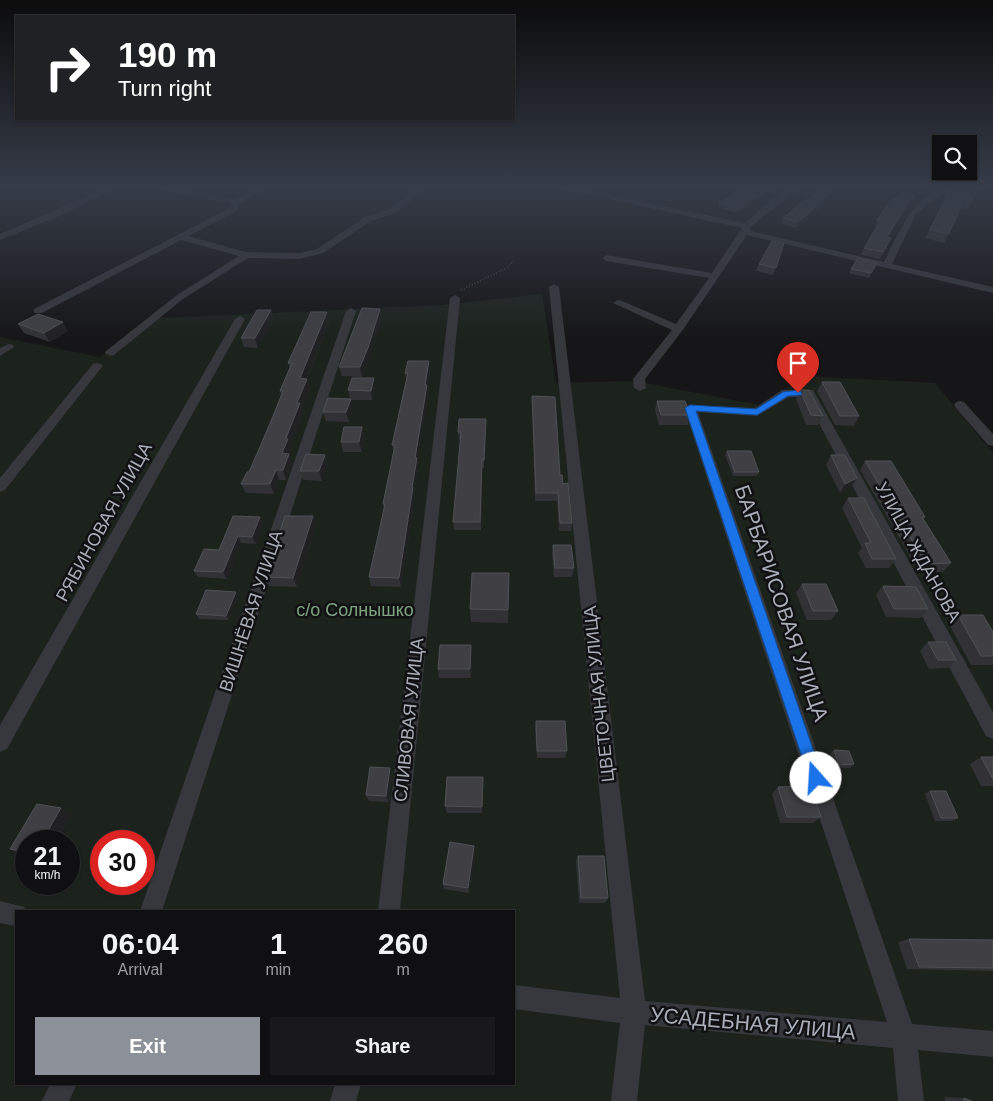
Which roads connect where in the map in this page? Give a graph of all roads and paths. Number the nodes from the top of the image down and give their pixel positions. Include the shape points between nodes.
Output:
1 (181, 237) edge
2 (182, 237) edge
3 (342, 237) edge
4 (740, 237) edge
5 (778, 237) edge
6 (901, 237) edge
7 (246, 255) junction
8 (606, 258) dead end
9 (515, 260) dead end
10 (886, 266) junction
11 (714, 276) junction
12 (554, 287) dead end
13 (993, 290) edge
14 (454, 298) joint
15 (618, 303) dead end
16 (38, 311) dead end
17 (351, 311) dead end
18 (240, 319) dead end
19 (678, 329) junction
20 (110, 353) dead end
21 (97, 366) dead end
22 (640, 388) dead end
23 (960, 404) dead end
24 (690, 408) joint
25 (993, 442) edge
26 (0, 487) edge
27 (993, 730) edge
28 (0, 743) edge
29 (150, 910) edge
30 (389, 910) edge
31 (0, 912) edge
32 (15, 915) edge
33 (515, 997) edge
34 (634, 1012) junction
35 (904, 1037) junction
36 (993, 1044) edge
37 (63, 1085) edge
38 (348, 1085) edge
39 (55, 1101) edge
40 (343, 1101) edge
41 (624, 1101) edge
42 (911, 1101) edge

1 - 16 street
2 - 7 street
3 - 7 street via 320,250 300,256
4 - 11 street
5 - 10 street
6 - 10 street
7 - 20 street via 180,297
8 - 11 street
9 - 14 path via 507,268 461,290
10 - 13 street
11 - 19 street
12 - 34 street, ЦВЕТОЧНАЯ УЛИЦА
14 - 30 street, СЛИВОВАЯ УЛИЦА
15 - 19 street
17 - 29 street, ВИШНЁВАЯ УЛИЦА
18 - 28 street, РЯБИНОВАЯ УЛИЦА
19 - 22 street via 639,379
21 - 26 street
23 - 25 street
24 - 27 street, УЛИЦА ЖДАНОВА via 757,412 786,394 809,393
24 - 35 street, БАРБАРИСОВАЯ УЛИЦА
31 - 32 street
33 - 34 street, УСАДЕБНАЯ УЛИЦА
34 - 35 street, УСАДЕБНАЯ УЛИЦА
34 - 41 street, ЦВЕТОЧНАЯ УЛИЦА
35 - 36 street, УСАДЕБНАЯ УЛИЦА
35 - 42 street, БАРБАРИСОВАЯ УЛИЦА
37 - 39 street
38 - 40 street

